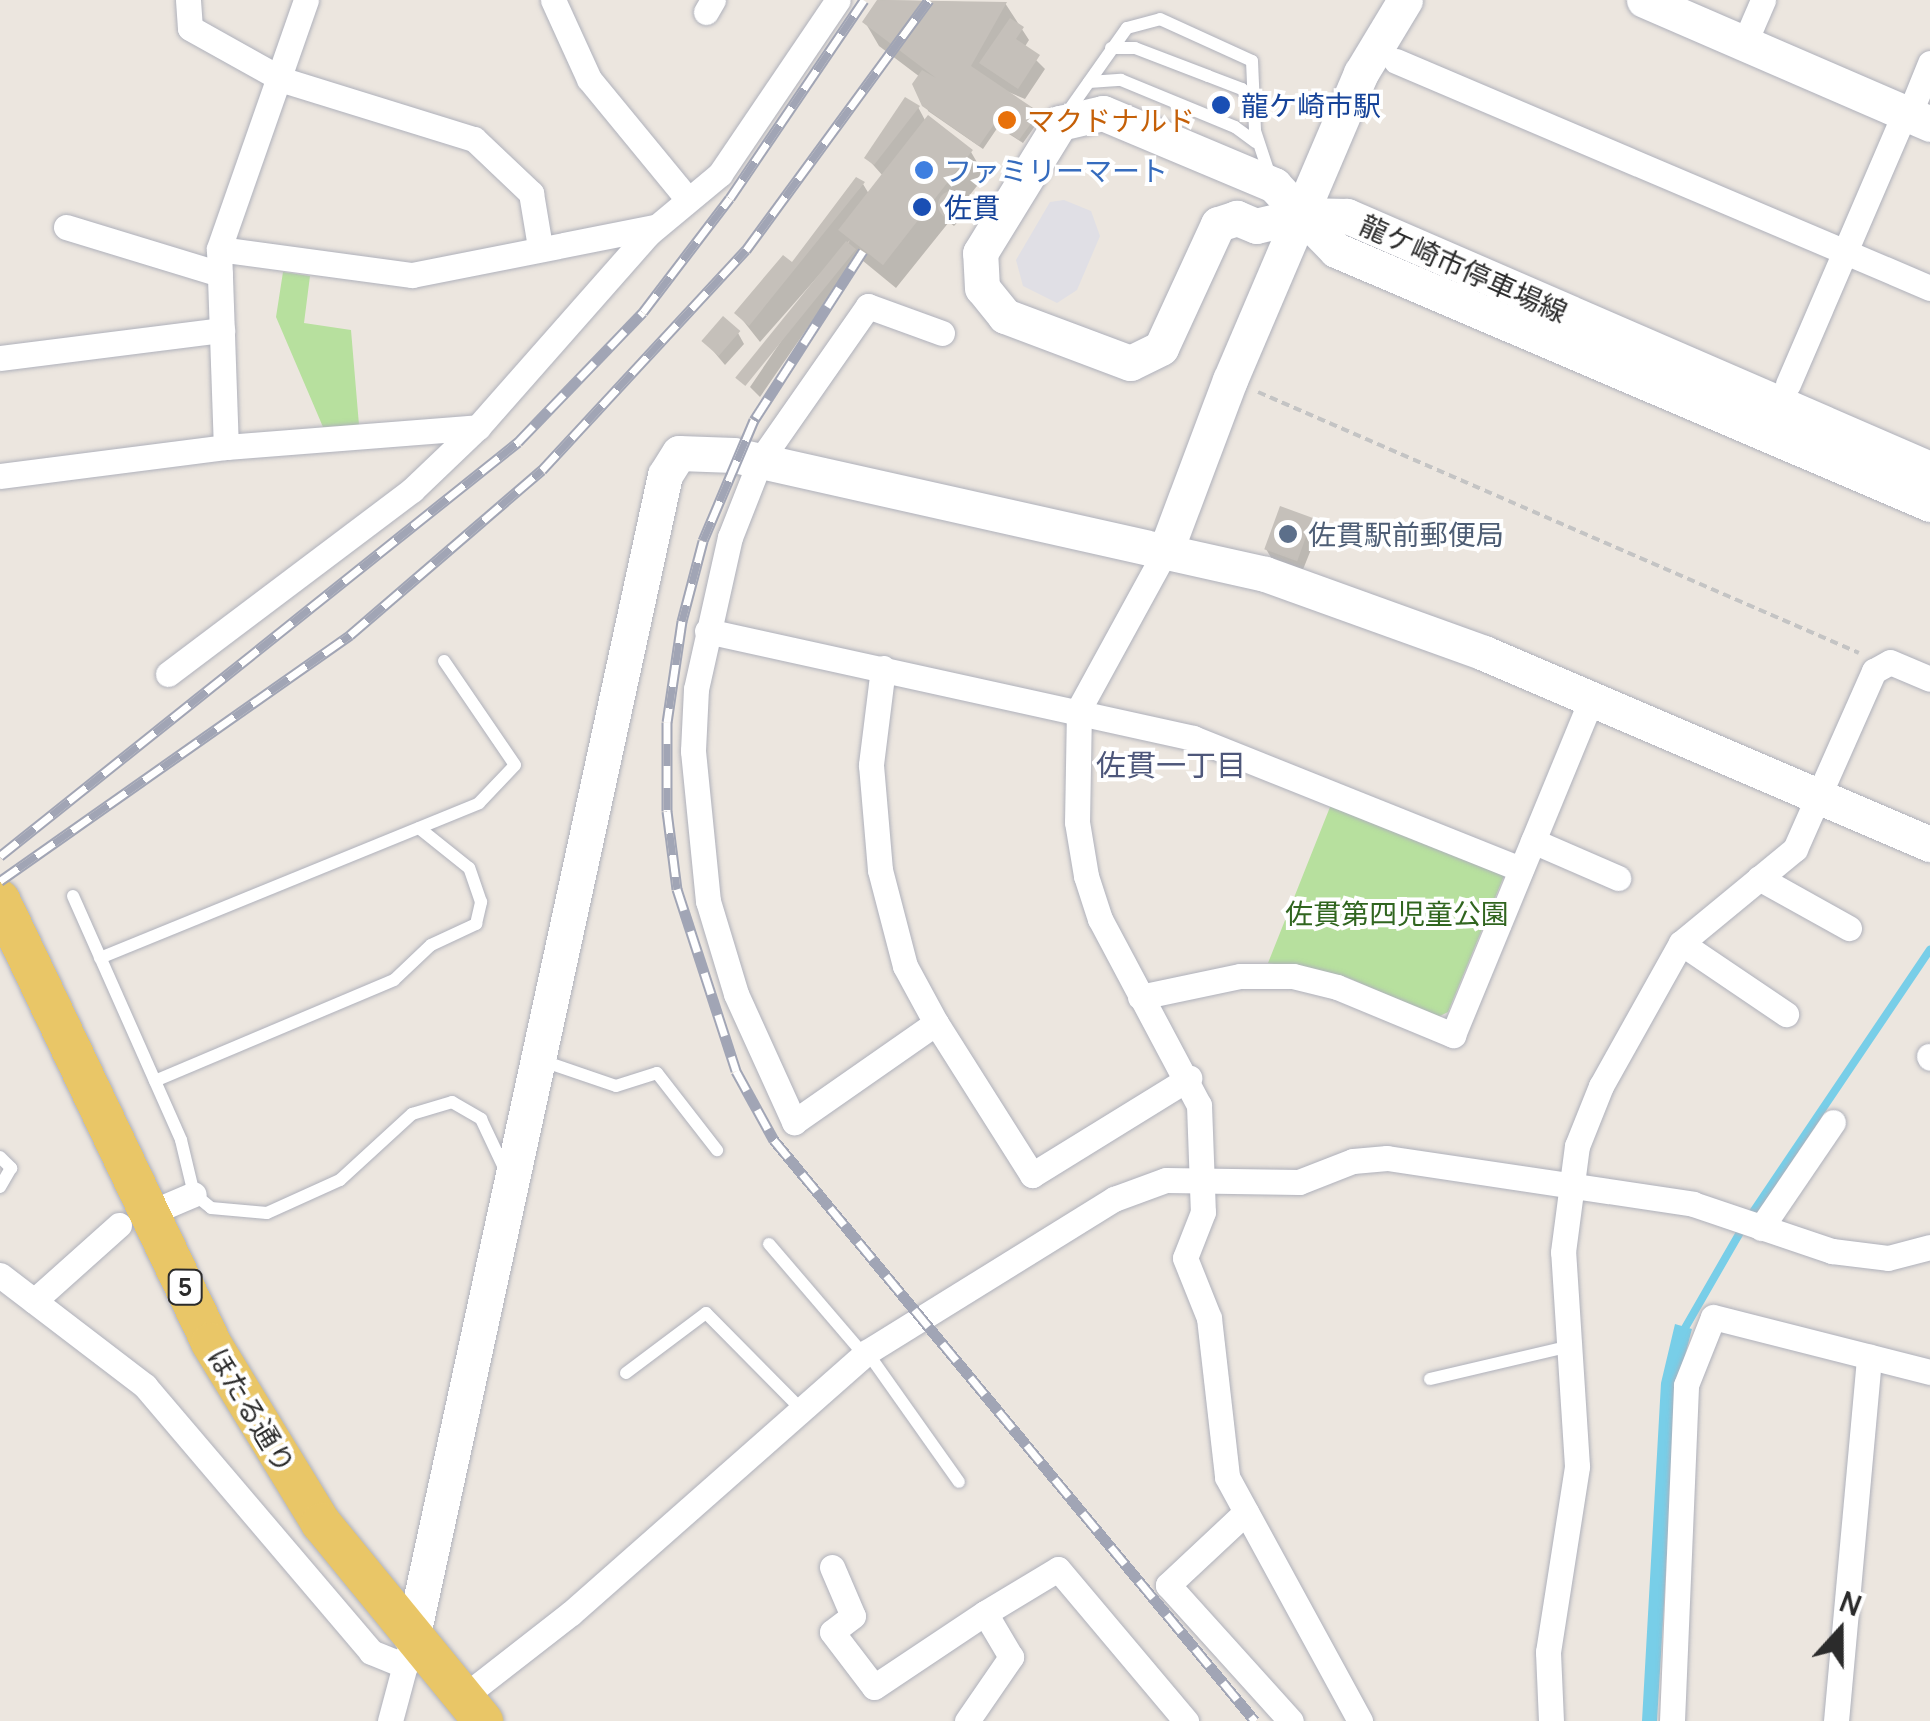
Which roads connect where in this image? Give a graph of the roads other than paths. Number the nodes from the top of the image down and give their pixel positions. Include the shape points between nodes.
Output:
1 (188, 0) edge
2 (306, 0) edge
3 (553, 0) edge
4 (838, 0) edge
5 (1406, 0) edge
6 (1644, 0) edge
7 (1763, 0) edge
8 (1744, 44) junction
9 (1111, 48) junction
10 (1396, 61) dead end
11 (1930, 63) edge
12 (283, 80) junction
13 (1089, 82) junction
14 (1254, 102) junction
15 (1912, 122) edge
16 (1060, 123) junction
17 (1258, 144) junction
18 (1274, 185) junction
19 (686, 198) junction
20 (1302, 215) junction
21 (66, 227) dead end
22 (654, 227) junction
23 (540, 247) junction
24 (1844, 252) junction
25 (220, 261) junction
26 (1930, 288) edge
27 (222, 330) junction
28 (942, 333) dead end
29 (0, 358) edge
30 (1788, 384) dead end
31 (478, 427) junction
32 (226, 448) junction
33 (760, 460) junction
34 (1930, 469) edge
35 (0, 476) edge
36 (1930, 504) edge
37 (1166, 550) junction
38 (707, 631) junction
39 (444, 660) dead end
40 (882, 668) junction
41 (168, 674) dead end
42 (1930, 679) edge
43 (1592, 700) junction
44 (1079, 709) junction
45 (1820, 796) junction
46 (419, 828) junction
47 (1532, 841) junction
48 (1930, 844) edge
49 (1521, 868) junction
50 (1618, 878) dead end
51 (1759, 878) junction
52 (72, 896) dead end
53 (2, 904) edge
54 (1849, 928) dead end
55 (1682, 943) junction
56 (100, 958) junction
57 (1140, 997) junction
58 (1786, 1014) dead end
59 (936, 1023) junction
60 (538, 1060) junction
61 (1190, 1078) junction
62 (155, 1082) junction
63 (1833, 1122) dead end
64 (718, 1150) dead end
65 (0, 1157) edge
66 (1198, 1178) junction
67 (512, 1183) junction
68 (0, 1187) edge
69 (1569, 1188) junction
70 (194, 1194) junction
71 (166, 1206) dead end
72 (120, 1225) dead end
73 (1761, 1228) junction
74 (769, 1244) dead end
75 (1930, 1247) edge
76 (0, 1275) edge
77 (34, 1301) junction
78 (1571, 1346) junction
79 (866, 1354) junction
80 (1869, 1356) junction
81 (1930, 1372) edge
82 (626, 1374) dead end
83 (1430, 1380) dead end
84 (801, 1410) junction
85 (959, 1482) dead end
86 (1246, 1512) junction
87 (832, 1568) dead end
88 (985, 1613) junction
89 (409, 1652) junction
90 (473, 1709) edge
91 (390, 1721) edge
92 (967, 1721) edge
93 (1186, 1721) edge
94 (1291, 1721) edge
95 (1360, 1721) edge
96 (1551, 1721) edge
97 (1672, 1721) edge
98 (1836, 1721) edge

1 - 12 street via 190,28
2 - 12 street
3 - 19 street via 588,78
4 - 19 street via 720,174
5 - 20 street via 1361,73
6 - 8 street
7 - 8 street
8 - 15 street
9 - 13 lane
9 - 14 lane via 1135,48 1242,89
9 - 14 lane via 1136,20 1160,20 1245,54 1255,71
10 - 24 street
11 - 15 street
12 - 23 street via 474,138 531,193
12 - 25 street
13 - 16 lane
13 - 17 lane via 1122,80 1235,127
14 - 17 lane
15 - 24 street
16 - 18 street via 1103,113
16 - 20 street via 988,232 980,253 982,288 1005,316 1116,362 1142,361 1161,348 1218,224 1237,218 1256,226
17 - 18 lane
18 - 20 street
19 - 22 street
20 - 34 street, 龍ケ崎市停車場線 via 1347,216
20 - 36 street, 龍ケ崎市停車場線 via 1336,250
20 - 37 street
21 - 25 street
22 - 23 street
22 - 31 street
23 - 25 street via 412,275
24 - 26 street
24 - 30 street
25 - 27 street
27 - 29 street
27 - 32 street
28 - 33 street via 868,306
31 - 32 street
31 - 41 street via 412,490
32 - 35 street
33 - 37 street
33 - 38 street via 730,537
33 - 60 street via 692,449 679,453 665,475
37 - 43 street via 1345,600
37 - 44 street
38 - 40 street
38 - 59 street via 693,751 708,901 736,994 794,1122
39 - 46 lane via 515,764 479,803
40 - 44 street
40 - 59 street via 870,765 880,870 905,966
42 - 45 street via 1881,662
43 - 45 street
43 - 47 street
44 - 49 street via 1250,756
44 - 57 street via 1077,822 1086,876
45 - 48 street
45 - 51 street via 1795,850
46 - 56 lane
46 - 62 lane via 469,868 481,902 476,924 431,944 394,980
47 - 49 street
47 - 50 street
49 - 57 street via 1452,1035 1337,987 1292,976 1240,976
51 - 54 street
51 - 55 street
52 - 56 lane
53 - 89 main road, ほたる通り / 5 via 211,1342
55 - 58 street
55 - 69 street via 1601,1086
56 - 62 lane
57 - 61 street
59 - 61 street via 1032,1175
60 - 64 lane via 616,1086 656,1073
60 - 67 street
61 - 66 street via 1199,1105
62 - 70 lane via 181,1140
63 - 73 street
65 - 68 lane via 11,1168
66 - 69 street via 1299,1182 1353,1161 1387,1158
66 - 79 street via 1166,1180 1114,1199
66 - 86 street via 1203,1212 1186,1258 1209,1318 1227,1477
67 - 70 lane via 481,1118 452,1102 412,1114 340,1180 268,1213 211,1208
67 - 89 street
69 - 73 street via 1693,1204
69 - 78 street via 1563,1252
70 - 71 street
72 - 77 street
73 - 75 street via 1870,1257
74 - 79 lane
76 - 77 street
77 - 89 street via 146,1386 371,1652
78 - 83 lane
78 - 96 street via 1577,1466 1548,1652
79 - 84 street
79 - 85 lane
80 - 81 street
80 - 97 street via 1713,1317 1686,1384
80 - 98 street
82 - 84 lane via 706,1313
84 - 90 street
86 - 94 street via 1168,1586
86 - 95 street
87 - 88 street via 853,1616 832,1632 874,1687
88 - 92 street via 1011,1657
88 - 93 street via 1058,1569
89 - 90 main road, ほたる通り / 5
89 - 91 street

